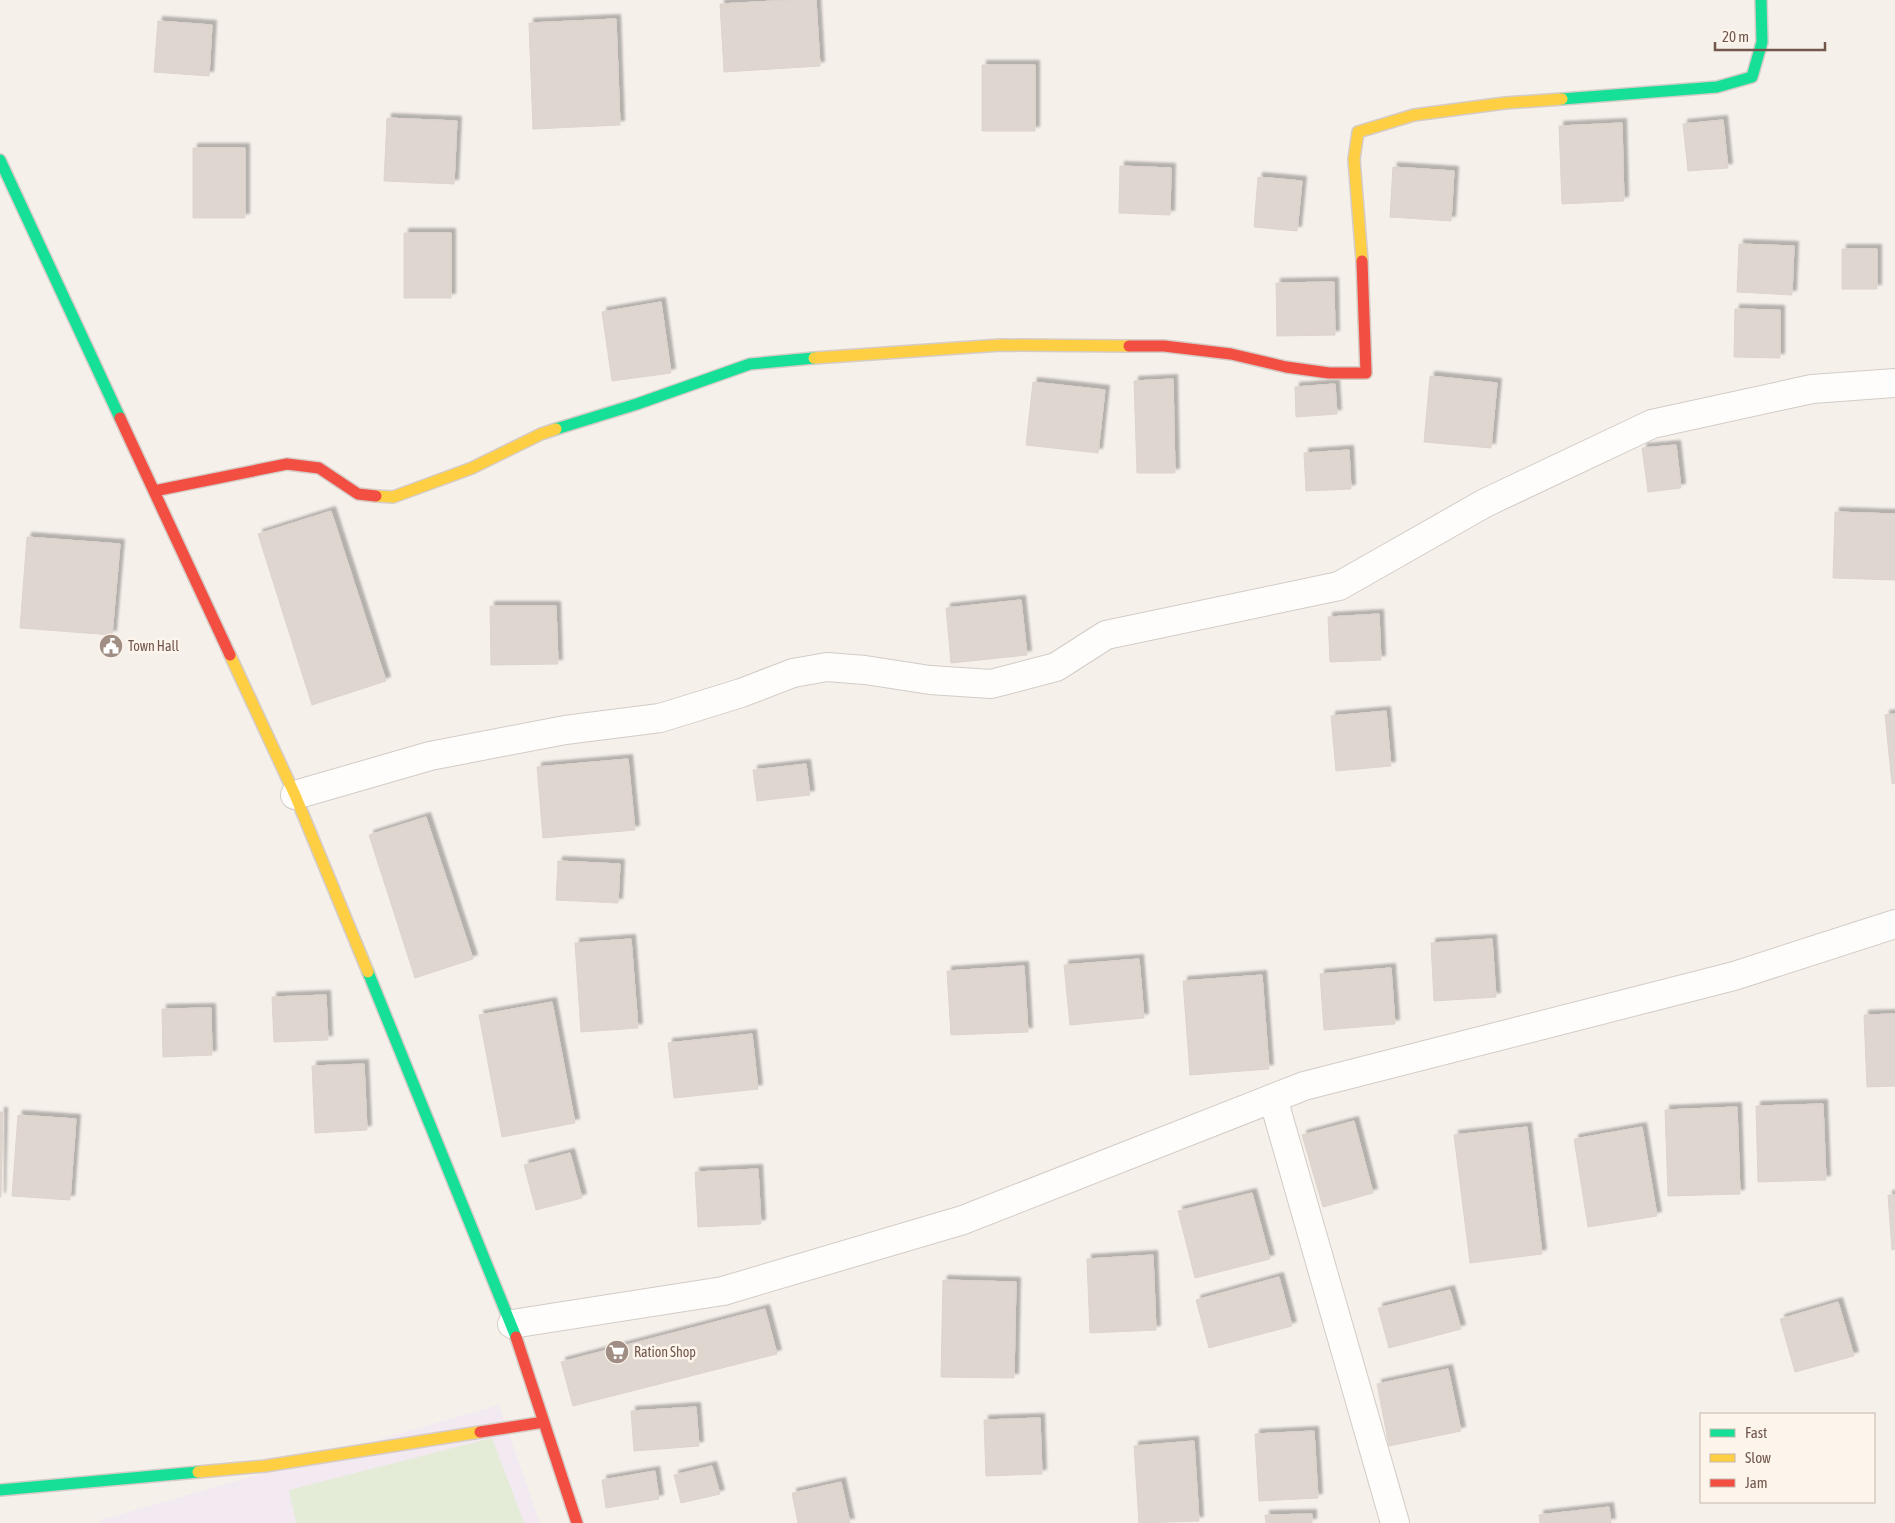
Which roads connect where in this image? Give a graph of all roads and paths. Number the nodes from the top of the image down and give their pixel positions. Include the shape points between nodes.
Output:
1 (1760, 0) edge
2 (0, 160) edge
3 (1895, 384) edge
4 (154, 491) junction
5 (294, 794) junction
6 (1895, 924) edge
7 (1272, 1098) junction
8 (512, 1324) junction
9 (544, 1422) junction
10 (0, 1490) edge
11 (577, 1523) edge
12 (1395, 1523) edge

1 - 4 main road via 1762,42 1752,77 1717,87 1505,103 1414,115 1358,132 1354,159 1364,292 1366,373 1328,373 1232,354 1164,346 1000,346 760,363 541,434 472,468 393,497 358,494 319,468 287,464
2 - 4 main road
3 - 5 street via 1812,389 1652,424 1485,503 1339,586 1106,635 1056,667 991,684 827,667 793,674 741,694 660,718 565,730 430,756
4 - 5 main road
5 - 8 main road
6 - 7 street via 1734,976 1304,1086
7 - 8 street via 963,1220 723,1291
7 - 12 street
8 - 9 main road
9 - 10 main road via 265,1466
9 - 11 main road

